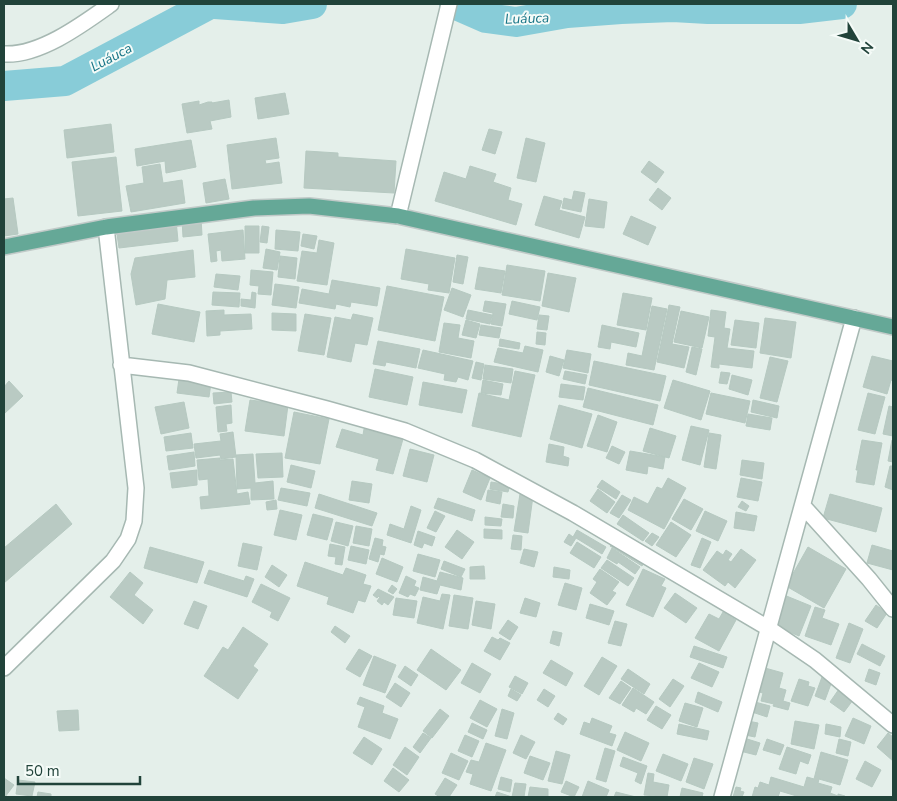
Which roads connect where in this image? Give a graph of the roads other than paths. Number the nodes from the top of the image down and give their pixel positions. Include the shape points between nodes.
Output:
1 (112, 4) edge
2 (449, 4) edge
3 (4, 54) edge
4 (398, 216) junction
5 (106, 227) junction
6 (4, 246) edge
7 (854, 318) junction
8 (893, 326) edge
9 (121, 366) junction
10 (803, 506) junction
11 (893, 609) edge
12 (768, 628) junction
13 (4, 668) edge
14 (892, 718) edge
15 (722, 797) edge

1 - 3 street via 45,44 16,55
2 - 4 street
4 - 5 main road via 309,206 254,208
4 - 7 main road
5 - 6 main road
5 - 9 street
7 - 8 main road
7 - 10 street
9 - 12 street via 189,374 405,431 475,460 557,504
9 - 13 street via 136,488 134,522 128,539 112,561
10 - 11 street
10 - 12 street
12 - 14 street
12 - 15 street

